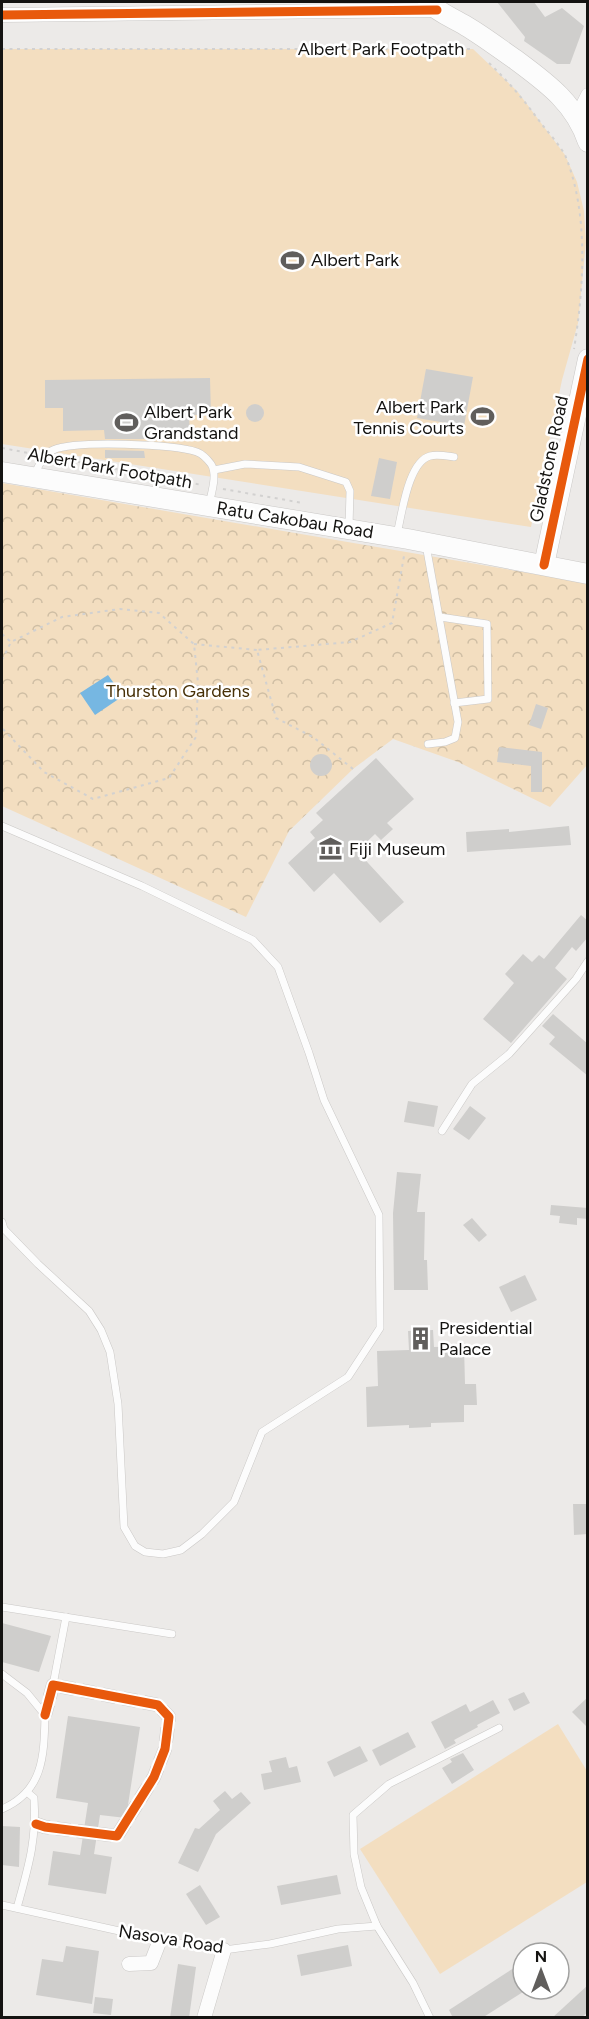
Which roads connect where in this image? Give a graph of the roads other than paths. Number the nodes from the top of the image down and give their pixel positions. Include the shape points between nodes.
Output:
1 (432, 6) edge
2 (2, 15) edge
3 (588, 95) edge
4 (577, 117) junction
5 (588, 142) edge
6 (580, 358) edge
7 (454, 457) dead end
8 (214, 470) junction
9 (2, 472) edge
10 (33, 477) junction
11 (210, 496) junction
12 (349, 529) junction
13 (410, 539) junction
14 (544, 566) junction
15 (588, 574) edge
16 (440, 617) junction
17 (454, 703) junction
18 (428, 744) dead end
19 (2, 826) edge
20 (588, 962) edge
21 (442, 1131) dead end
22 (2, 1222) edge
23 (2, 1607) edge
24 (66, 1617) junction
25 (172, 1634) dead end
26 (2, 1674) edge
27 (53, 1685) dead end
28 (499, 1728) dead end
29 (27, 1792) junction
30 (2, 1809) edge
31 (2, 1905) edge
32 (17, 1908) junction
33 (377, 1926) junction
34 (160, 1940) junction
35 (224, 1950) junction
36 (129, 1964) dead end
37 (204, 2018) edge
38 (430, 2018) edge

1 - 2 street
1 - 4 main road via 543,79
3 - 4 street
4 - 5 main road
6 - 14 main road, Gladstone Road
7 - 13 lane via 431,456 419,461 413,472
8 - 10 lane via 199,453 165,446 92,445 53,450 44,456
8 - 11 lane
8 - 12 lane via 245,464 299,467 346,482 350,491
9 - 10 main road, Ratu Cakobau Road
10 - 11 main road, Ratu Cakobau Road
11 - 12 main road, Ratu Cakobau Road
12 - 13 main road, Ratu Cakobau Road
13 - 14 main road, Ratu Cakobau Road
13 - 16 lane
14 - 15 main road, Ratu Cakobau Road
16 - 17 lane
16 - 17 lane via 488,624 488,699
17 - 18 lane via 458,722 455,738
19 - 22 lane via 142,886 253,940 278,967 324,1100 379,1215 380,1328 348,1377 262,1432 234,1502 202,1534 181,1550 145,1552 135,1546 124,1527 118,1404 110,1352 101,1330 89,1311 38,1264 4,1229
20 - 21 lane via 509,1054 472,1084
23 - 24 lane
24 - 25 lane
24 - 27 lane
26 - 29 lane via 27,1693 45,1715 44,1752 36,1780
28 - 33 lane via 389,1784 353,1815 354,1854
29 - 30 lane
29 - 32 lane via 34,1798 36,1824
31 - 32 lane, Nasova Road
32 - 34 lane, Nasova Road
33 - 35 lane, Nasova Road via 338,1929
33 - 38 lane
34 - 35 lane, Nasova Road
34 - 36 street via 151,1963
35 - 37 street

